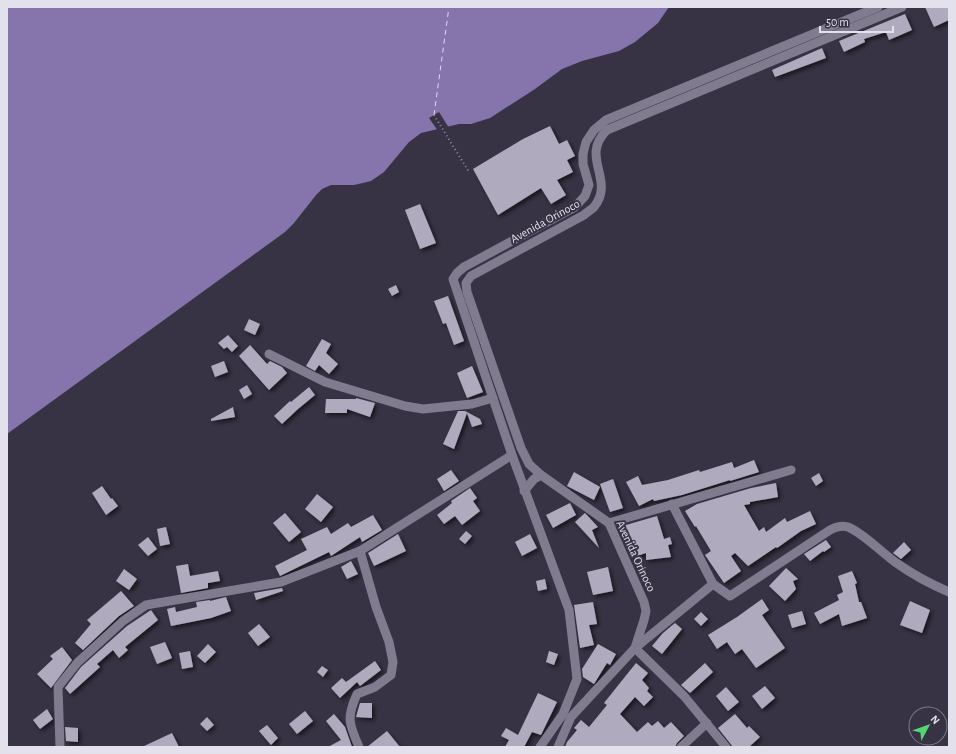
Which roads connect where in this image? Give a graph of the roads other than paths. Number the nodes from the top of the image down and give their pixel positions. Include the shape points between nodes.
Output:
1 (878, 7) edge
2 (902, 7) edge
3 (270, 354) dead end
4 (493, 398) junction
5 (512, 455) junction
6 (791, 470) dead end
7 (541, 475) junction
8 (524, 491) junction
9 (672, 504) junction
10 (608, 523) junction
11 (360, 551) junction
12 (713, 584) junction
13 (949, 592) edge
14 (635, 648) junction
15 (707, 723) junction
16 (58, 746) edge
17 (359, 747) edge
18 (540, 747) edge
19 (558, 747) edge
20 (681, 747) edge
21 (726, 747) edge

1 - 4 street, Avenida Orinoco via 606,120 594,130 586,142 583,164 589,185 585,196 576,207 464,267 453,279
2 - 7 street, Avenida Orinoco via 607,130 596,144 596,162 602,188 594,207 584,215 471,276 466,283 467,292 521,448 529,464
3 - 4 street via 325,382 405,406 423,409 472,404
4 - 5 street, Avenida Orinoco
5 - 8 street, Avenida Orinoco
5 - 11 street
6 - 9 street
7 - 8 street
7 - 10 street, Avenida Orinoco
8 - 18 street, Avenida Orinoco via 569,610 577,679 563,714
9 - 10 street
9 - 12 street
10 - 14 street, Avenida Orinoco via 646,611
11 - 16 street via 281,582 146,605 123,621 83,658 58,687
11 - 17 street via 393,662 391,675 376,687 358,694 350,709 350,727
12 - 13 street via 730,596 830,530 846,526 895,563 924,581
12 - 14 street
14 - 15 street via 684,696
14 - 19 street, Avenida Orinoco via 571,717
15 - 20 street
15 - 21 street

